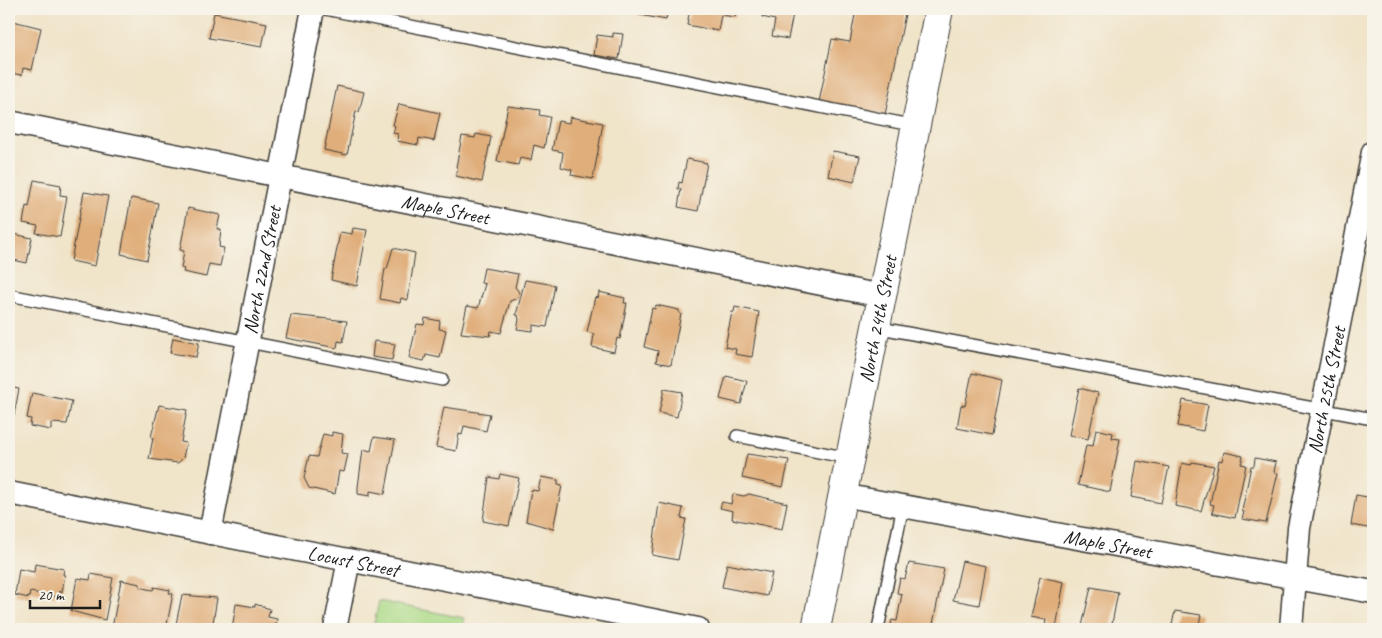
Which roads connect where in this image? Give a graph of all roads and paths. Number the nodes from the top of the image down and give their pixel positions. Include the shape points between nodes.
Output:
1 (313, 9) edge
2 (325, 9) edge
3 (938, 9) edge
4 (9, 122) edge
5 (916, 126) junction
6 (1373, 152) edge
7 (280, 176) junction
8 (1364, 245) edge
9 (9, 295) edge
10 (882, 296) junction
11 (875, 327) junction
12 (247, 342) junction
13 (442, 380) dead end
14 (1322, 410) junction
15 (1373, 419) edge
16 (737, 436) dead end
17 (849, 458) junction
18 (9, 493) edge
19 (842, 494) junction
20 (903, 506) junction
21 (210, 533) junction
22 (349, 560) junction
23 (1296, 578) junction
24 (1373, 592) edge
25 (640, 624) edge
26 (335, 629) edge
27 (698, 629) edge
28 (816, 629) edge
29 (878, 629) edge
30 (1291, 629) edge

1 - 7 street, North 22nd Street
2 - 5 lane
3 - 5 main road, North 24th Street
4 - 7 street, Maple Street
5 - 10 main road, North 24th Street
6 - 8 street, North 25th Street
7 - 10 street, Maple Street
7 - 12 street, North 22nd Street
8 - 14 street, North 25th Street
9 - 12 lane
10 - 11 main road, North 24th Street
11 - 14 lane
11 - 17 main road, North 24th Street
12 - 13 lane
12 - 21 street, North 22nd Street
14 - 15 lane
14 - 23 street, North 25th Street via 1298,537
16 - 17 lane
17 - 19 main road, North 24th Street
18 - 21 street, Locust Street
19 - 20 street, Maple Street
19 - 28 main road, North 24th Street
20 - 23 street, Maple Street
20 - 29 lane
21 - 22 street, Locust Street
22 - 25 street, Locust Street
22 - 26 street
23 - 24 street, Maple Street
23 - 30 street, North 25th Street
25 - 27 street, Locust Street

